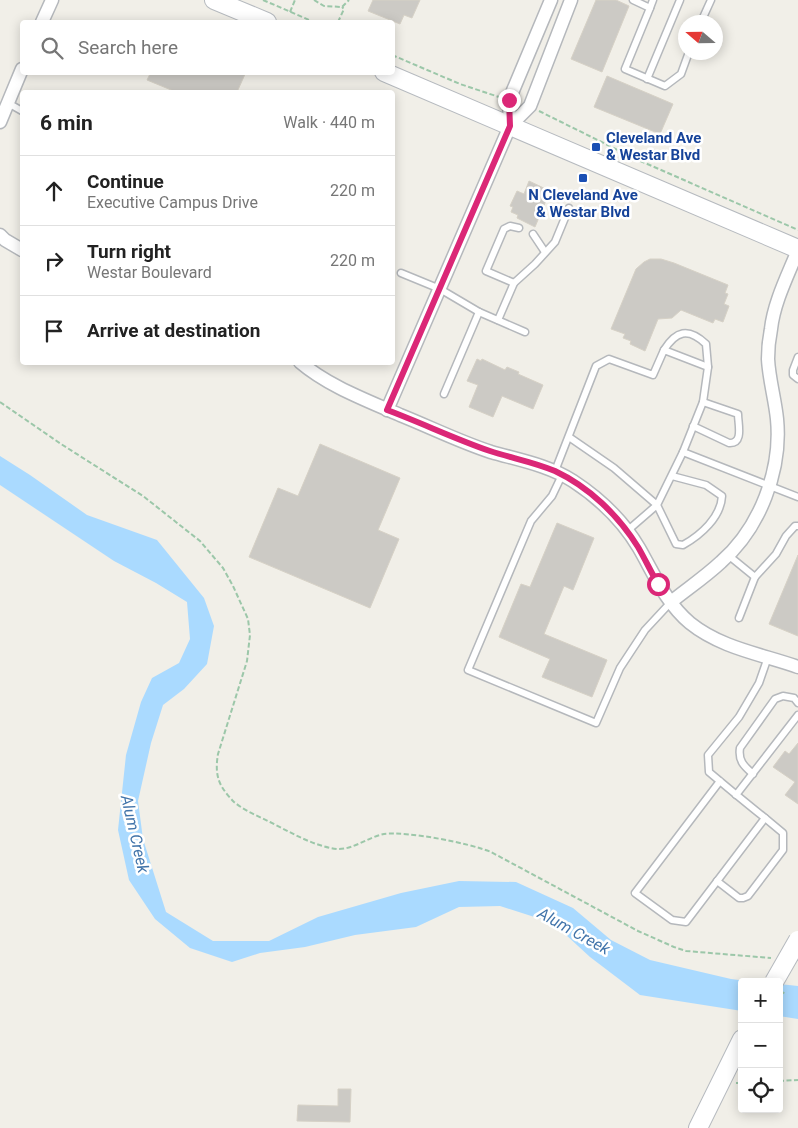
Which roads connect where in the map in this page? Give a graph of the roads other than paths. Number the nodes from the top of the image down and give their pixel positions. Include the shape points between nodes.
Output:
1 (52, 0) edge
2 (214, 0) edge
3 (551, 0) edge
4 (571, 0) edge
5 (633, 0) edge
6 (653, 0) edge
7 (680, 0) edge
8 (711, 0) edge
9 (650, 8) junction
10 (705, 15) edge
11 (43, 20) edge
12 (262, 20) edge
13 (686, 60) edge
14 (20, 74) edge
15 (391, 75) edge
16 (647, 79) junction
17 (8, 103) junction
18 (20, 110) edge
19 (0, 122) edge
20 (510, 126) junction
21 (569, 208) dead end
22 (519, 228) dead end
23 (533, 234) dead end
24 (0, 235) edge
25 (20, 249) edge
26 (798, 250) edge
27 (545, 252) junction
28 (401, 273) dead end
29 (514, 283) junction
30 (440, 289) junction
31 (479, 312) junction
32 (498, 320) junction
33 (525, 332) dead end
34 (664, 350) junction
35 (798, 357) edge
36 (304, 365) edge
37 (708, 367) junction
38 (798, 380) edge
39 (444, 394) dead end
40 (703, 402) junction
41 (387, 410) junction
42 (693, 426) junction
43 (569, 437) junction
44 (683, 452) junction
45 (558, 473) junction
46 (672, 476) junction
47 (770, 485) junction
48 (798, 497) edge
49 (656, 506) junction
50 (798, 526) edge
51 (627, 531) junction
52 (728, 555) junction
53 (756, 577) junction
54 (670, 602) junction
55 (739, 618) dead end
56 (768, 657) junction
57 (798, 667) edge
58 (798, 703) edge
59 (798, 715) edge
60 (753, 774) junction
61 (720, 781) junction
62 (736, 795) junction
63 (764, 818) junction
64 (717, 882) junction
65 (798, 940) edge
66 (776, 978) edge
67 (738, 1045) edge
68 (698, 1128) edge

1 - 11 street
2 - 12 main road
3 - 20 street via 509,100
4 - 20 street via 530,106
5 - 9 lane
6 - 9 lane
7 - 16 lane
8 - 10 lane
9 - 16 lane via 625,69
13 - 16 lane via 681,74 665,86
14 - 17 street
15 - 20 main road
17 - 18 lane
17 - 19 street
20 - 26 main road
20 - 30 street
21 - 27 lane via 555,242
22 - 29 lane via 510,226 504,229 486,271
23 - 27 lane
24 - 25 street
26 - 47 street via 771,327 768,358 777,451
27 - 29 lane
28 - 30 lane
29 - 32 lane
30 - 31 lane
30 - 41 street
31 - 32 lane
31 - 39 lane
32 - 33 lane
34 - 37 lane
34 - 37 lane via 678,334 694,334 706,344
34 - 43 lane via 654,375 608,359 596,366
35 - 38 lane via 793,375
36 - 41 street via 316,375
37 - 40 lane
40 - 42 lane
40 - 42 lane via 738,414 738,440 729,443
41 - 45 street via 491,452
42 - 44 lane
43 - 45 lane
43 - 49 lane via 614,468
44 - 46 lane
44 - 47 lane
45 - 51 street via 591,494
45 - 54 lane via 552,496 531,521 468,670 596,723 620,668 645,630
46 - 49 lane
46 - 49 lane via 717,492 722,496 722,505 703,530 683,545 676,544
47 - 48 lane
47 - 52 street via 759,513 743,539
49 - 51 lane
50 - 53 lane via 786,536 776,554
51 - 54 street
52 - 53 lane
52 - 54 street
53 - 55 lane
54 - 56 street via 690,622 717,640
56 - 57 street
56 - 61 lane via 759,683 739,717 708,755 709,772
58 - 60 lane via 794,698 783,696 775,699 740,748 742,764
59 - 60 lane
60 - 62 lane
61 - 62 lane
61 - 64 lane via 635,894 672,920 686,922
62 - 63 lane
63 - 64 lane
63 - 64 lane via 783,833 783,850 748,896 739,898
65 - 66 main road, bridge
67 - 68 main road

